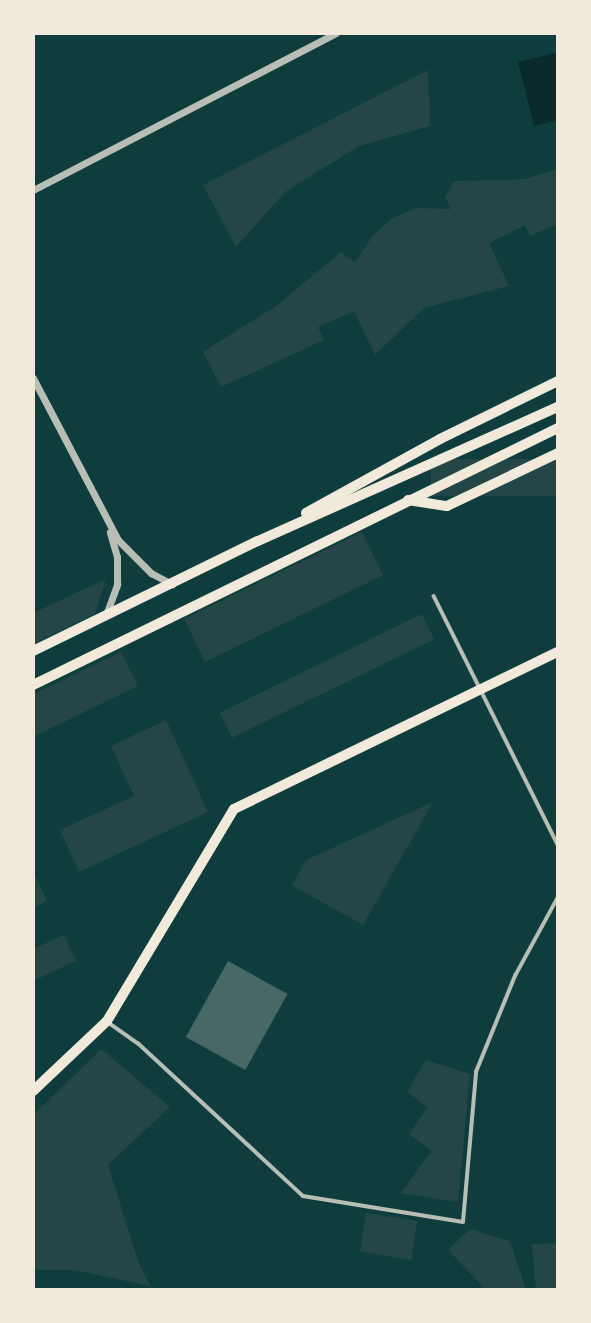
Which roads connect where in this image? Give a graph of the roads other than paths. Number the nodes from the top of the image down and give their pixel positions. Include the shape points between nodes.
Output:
1 (336, 33) edge
2 (33, 190) edge
3 (33, 378) edge
4 (558, 381) edge
5 (558, 407) edge
6 (558, 428) edge
7 (558, 453) edge
8 (408, 500) junction
9 (106, 521) junction
10 (258, 541) junction
11 (173, 584) junction
12 (434, 596) dead end
13 (106, 616) junction
14 (33, 651) edge
15 (558, 652) edge
16 (33, 685) edge
17 (480, 688) junction
18 (558, 845) edge
19 (558, 897) edge
20 (107, 1021) junction
21 (33, 1091) edge

1 - 2 street
3 - 9 street
4 - 10 main road via 440,439
5 - 10 main road
6 - 8 main road
7 - 8 main road via 447,506
8 - 16 main road
9 - 11 street via 140,564
9 - 13 street via 117,564 117,584
10 - 11 main road
11 - 13 main road
12 - 17 lane
13 - 14 main road
15 - 17 main road
17 - 18 lane
17 - 20 main road via 234,809
19 - 20 lane via 515,976 476,1072 463,1222 303,1196
20 - 21 main road

